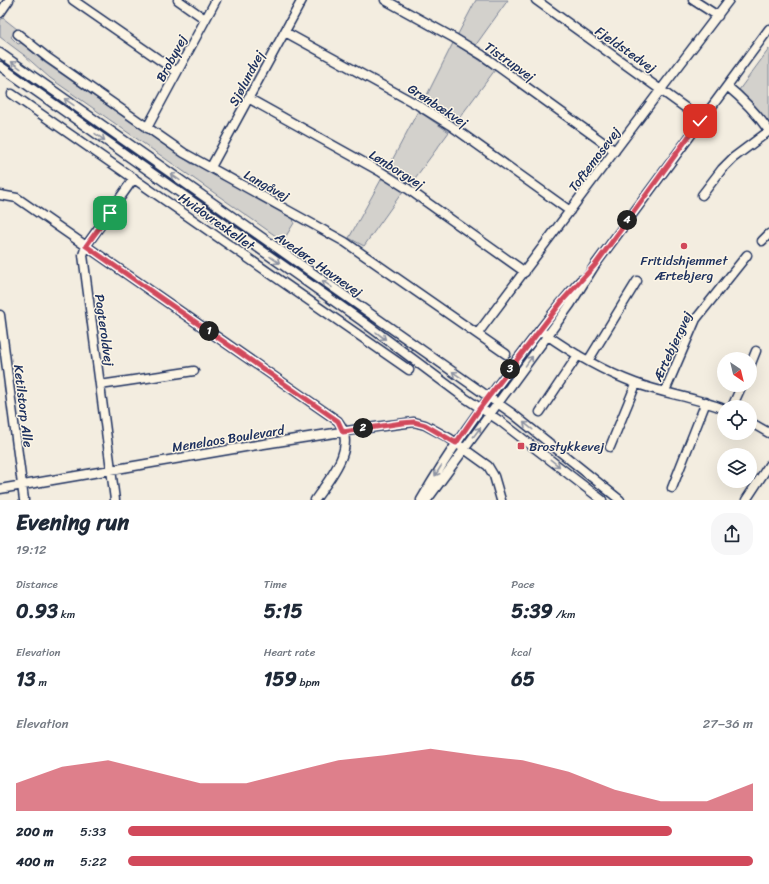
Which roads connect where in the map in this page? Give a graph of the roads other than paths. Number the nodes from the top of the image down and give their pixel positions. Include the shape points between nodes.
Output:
1 (9, 0) edge
2 (73, 0) edge
3 (178, 0) edge
4 (216, 0) edge
5 (302, 0) edge
6 (385, 0) edge
7 (536, 0) edge
8 (693, 0) edge
9 (730, 0) edge
10 (0, 13) edge
11 (718, 16) junction
12 (205, 19) junction
13 (769, 29) edge
14 (284, 32) junction
15 (18, 34) dead end
16 (0, 53) edge
17 (0, 66) edge
18 (177, 72) junction
19 (727, 86) junction
20 (661, 89) junction
21 (12, 94) dead end
22 (248, 98) junction
23 (701, 119) junction
24 (147, 128) junction
25 (769, 131) edge
26 (615, 151) junction
27 (211, 168) junction
28 (134, 178) junction
29 (0, 195) edge
30 (702, 195) dead end
31 (570, 212) junction
32 (769, 234) edge
33 (762, 241) dead end
34 (86, 246) junction
35 (747, 255) dead end
36 (595, 265) junction
37 (525, 272) junction
38 (637, 281) dead end
39 (0, 315) edge
40 (540, 330) junction
41 (478, 334) junction
42 (548, 336) junction
43 (2, 346) edge
44 (506, 354) dead end
45 (578, 355) junction
46 (588, 361) junction
47 (409, 370) dead end
48 (194, 371) dead end
49 (636, 384) junction
50 (100, 385) junction
51 (665, 391) junction
52 (488, 397) junction
53 (706, 402) junction
54 (498, 404) junction
55 (717, 406) edge
56 (480, 408) junction
57 (540, 412) dead end
58 (490, 415) junction
59 (757, 426) edge
60 (343, 432) junction
61 (769, 433) edge
62 (456, 443) junction
63 (610, 447) dead end
64 (465, 449) junction
65 (769, 465) edge
66 (112, 470) junction
67 (22, 485) junction
68 (672, 488) dead end
69 (0, 489) edge
70 (24, 500) edge
71 (115, 500) edge
72 (315, 500) edge
73 (421, 500) edge
74 (427, 500) edge
75 (501, 500) edge
76 (602, 500) edge
77 (620, 500) edge
78 (746, 500) edge

1 - 10 street
2 - 18 street
3 - 12 street
4 - 12 street, Brobyvej
5 - 14 street, Sjølundvej
6 - 26 street, Tistrupvej via 482,55
7 - 20 street, Fjeldstedvej
8 - 11 street
9 - 11 street, Toftemosevej
11 - 20 street, Toftemosevej
12 - 18 street, Brobyvej
13 - 19 street
14 - 22 street, Sjølundvej
14 - 31 street, Grønbækvej via 418,105
15 - 24 street, Langåvej
52 -> 16 street, Avedøre Havnevej
17 -> 56 street, Avedøre Havnevej via 362,321
18 - 24 street, Brobyvej
19 - 23 street
19 - 25 street via 755,112
20 - 23 street, Fjeldstedvej
20 - 26 street, Toftemosevej
21 - 28 street, Hvidovreskellet
22 - 27 street, Sjølundvej
22 - 37 street, Lønborgvej via 381,172
23 - 36 street
24 - 27 street, Langåvej
25 - 30 street via 728,163
26 - 31 street, Toftemosevej
27 - 41 street, Langåvej via 345,242
28 - 34 street
28 - 47 street, Hvidovreskellet
29 - 34 street via 17,198
31 - 37 street, Toftemosevej
32 - 33 street
34 - 50 street, Pagteroldvej via 83,255
34 - 60 street via 338,421
35 - 51 street, Ærtebjergvej via 696,319
36 - 40 street
36 - 42 street
37 - 41 street, Toftemosevej
38 - 46 street
39 - 43 street, Ketilstorp Alle
40 - 42 street, Ærtebjergvej
40 - 52 street
41 - 44 street, Langåvej
42 - 45 street, Ærtebjergvej
54 -> 42 street
43 - 67 street, Ketilstorp Alle
45 - 46 street, Ærtebjergvej
45 - 57 street
46 - 49 street, Ærtebjergvej
48 - 50 street
49 - 51 street, Ærtebjergvej
49 - 63 street, Ærtebjergvej
50 - 66 street, Pagteroldvej
51 - 53 street, Ærtebjergvej
52 - 54 street, Avedøre Havnevej
52 - 56 street
53 - 55 street, Ærtebjergvej
53 - 68 street
54 - 58 street
77 -> 54 street, Avedøre Havnevej
56 - 58 street, Avedøre Havnevej
56 - 62 street
64 -> 58 street
58 -> 76 street, Avedøre Havnevej
59 - 61 street
60 - 62 street, Menelaos Boulevard via 414,422 425,425
60 - 66 street, Menelaos Boulevard
60 - 72 street via 344,450 340,464
62 - 64 street, Menelaos Boulevard
62 -> 73 street
64 - 74 street
64 - 75 street, Menelaos Boulevard via 488,466 494,476
65 - 78 street
66 - 67 street, Menelaos Boulevard
66 - 71 street, Pagteroldvej
67 - 69 street, Menelaos Boulevard
67 - 70 street, Ketilstorp Alle

